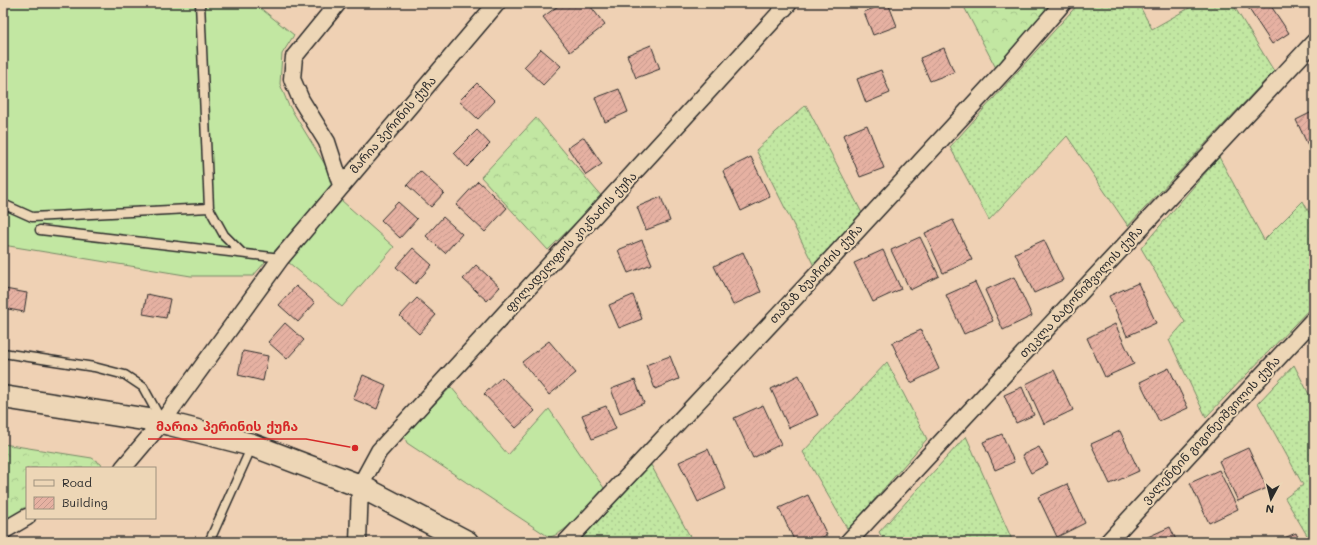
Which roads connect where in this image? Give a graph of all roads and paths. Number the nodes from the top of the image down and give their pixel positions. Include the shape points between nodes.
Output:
1 (200, 3) edge
2 (338, 3) edge
3 (497, 3) edge
4 (789, 3) edge
5 (1063, 3) edge
6 (1314, 42) edge
7 (341, 185) junction
8 (3, 204) edge
9 (209, 208) junction
10 (40, 230) dead end
11 (242, 253) junction
12 (281, 258) junction
13 (1314, 319) edge
14 (3, 352) edge
15 (3, 397) edge
16 (162, 422) junction
17 (252, 445) junction
18 (124, 467) edge
19 (360, 486) junction
20 (26, 518) edge
21 (3, 531) edge
22 (209, 542) edge
23 (358, 542) edge
24 (467, 542) edge
25 (566, 542) edge
26 (848, 542) edge
27 (1108, 542) edge

1 - 9 lane
2 - 7 street via 294,57 292,79 301,100 327,142
3 - 7 street, მარია პერინის ქუჩა
4 - 19 street, ფილადელფოს კიკნაძის ქუჩა via 379,451
5 - 25 street, თამაზ ბუაჩიძის ქუჩა via 1005,70
6 - 26 street, თეკლა ბატონიშვილის ქუჩა
7 - 12 street, მარია პერინის ქუჩა
8 - 9 lane via 32,217
9 - 11 lane via 224,235
10 - 11 lane
11 - 12 lane
12 - 16 street, მარია პერინის ქუჩა
13 - 27 street, ვალენტინ გიგინეიშვილის ქუჩა
14 - 16 lane via 94,367 125,375 143,387
15 - 16 street
16 - 17 street
16 - 18 street, მარია პერინის ქუჩა
17 - 19 street
17 - 22 lane
19 - 23 street
19 - 24 street
20 - 21 street

